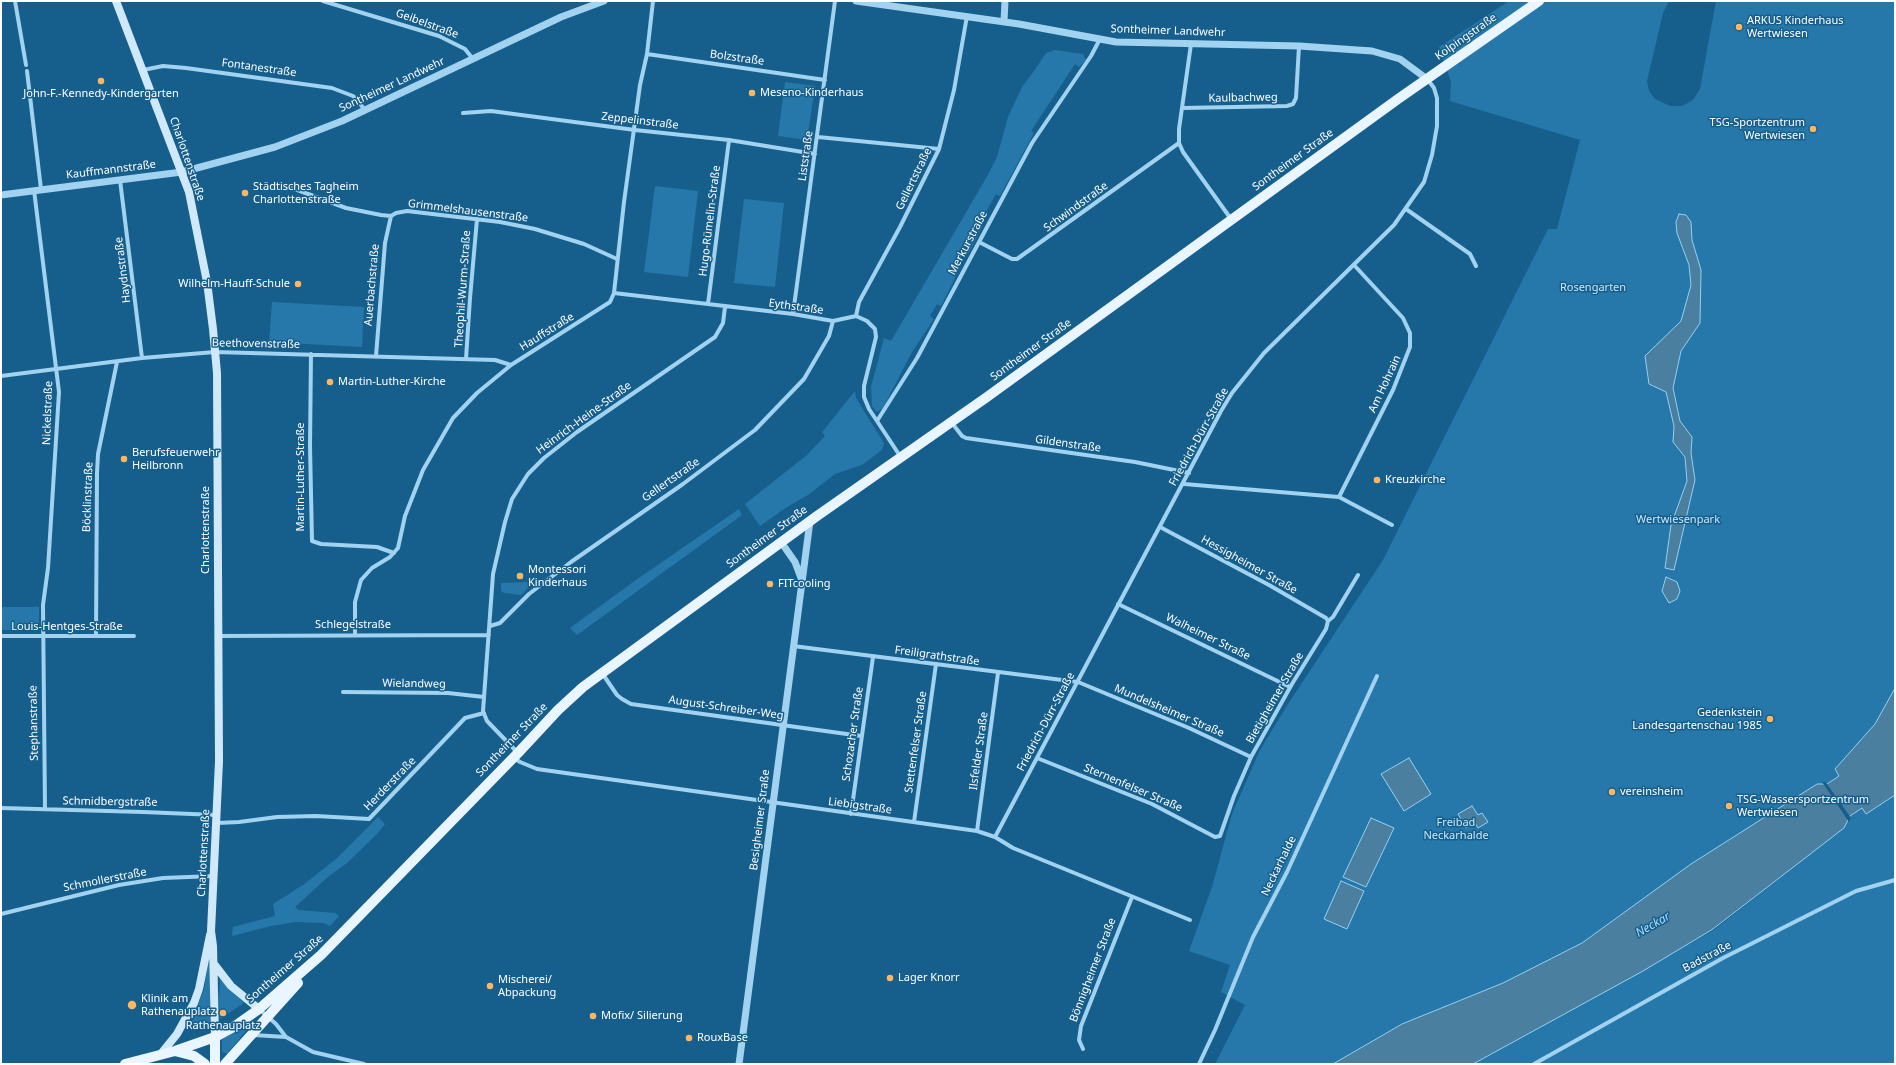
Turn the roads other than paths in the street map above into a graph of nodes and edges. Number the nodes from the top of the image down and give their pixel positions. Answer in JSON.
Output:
{"nodes":[{"id":1,"x":15,"y":1,"type":"edge"},
{"id":2,"x":116,"y":1,"type":"edge"},
{"id":3,"x":323,"y":1,"type":"edge"},
{"id":4,"x":604,"y":1,"type":"edge"},
{"id":5,"x":653,"y":1,"type":"edge"},
{"id":6,"x":835,"y":1,"type":"edge"},
{"id":7,"x":856,"y":1,"type":"edge"},
{"id":8,"x":1005,"y":1,"type":"edge"},
{"id":9,"x":1539,"y":1,"type":"edge"},
{"id":10,"x":968,"y":16,"type":"junction"},
{"id":11,"x":1004,"y":22,"type":"junction"},
{"id":12,"x":1100,"y":39,"type":"junction"},
{"id":13,"x":1191,"y":44,"type":"junction"},
{"id":14,"x":1299,"y":46,"type":"junction"},
{"id":15,"x":647,"y":54,"type":"junction"},
{"id":16,"x":473,"y":59,"type":"junction"},
{"id":17,"x":26,"y":65,"type":"dead end"},
{"id":18,"x":143,"y":70,"type":"junction"},
{"id":19,"x":27,"y":71,"type":"dead end"},
{"id":20,"x":1427,"y":79,"type":"junction"},
{"id":21,"x":825,"y":80,"type":"junction"},
{"id":22,"x":1182,"y":108,"type":"junction"},
{"id":23,"x":365,"y":110,"type":"junction"},
{"id":24,"x":463,"y":113,"type":"dead end"},
{"id":25,"x":635,"y":130,"type":"junction"},
{"id":26,"x":818,"y":137,"type":"junction"},
{"id":27,"x":729,"y":140,"type":"junction"},
{"id":28,"x":1179,"y":143,"type":"junction"},
{"id":29,"x":939,"y":149,"type":"junction"},
{"id":30,"x":815,"y":154,"type":"junction"},
{"id":31,"x":182,"y":172,"type":"junction"},
{"id":32,"x":120,"y":180,"type":"junction"},
{"id":33,"x":292,"y":188,"type":"dead end"},
{"id":34,"x":38,"y":190,"type":"junction"},
{"id":35,"x":1,"y":195,"type":"edge"},
{"id":36,"x":1406,"y":209,"type":"junction"},
{"id":37,"x":391,"y":216,"type":"junction"},
{"id":38,"x":477,"y":219,"type":"junction"},
{"id":39,"x":1231,"y":219,"type":"junction"},
{"id":40,"x":979,"y":242,"type":"junction"},
{"id":41,"x":617,"y":259,"type":"junction"},
{"id":42,"x":1354,"y":265,"type":"junction"},
{"id":43,"x":1476,"y":266,"type":"dead end"},
{"id":44,"x":614,"y":293,"type":"junction"},
{"id":45,"x":708,"y":304,"type":"junction"},
{"id":46,"x":725,"y":307,"type":"junction"},
{"id":47,"x":793,"y":314,"type":"junction"},
{"id":48,"x":856,"y":316,"type":"junction"},
{"id":49,"x":833,"y":321,"type":"junction"},
{"id":50,"x":215,"y":352,"type":"junction"},
{"id":51,"x":311,"y":354,"type":"junction"},
{"id":52,"x":376,"y":356,"type":"junction"},
{"id":53,"x":142,"y":358,"type":"junction"},
{"id":54,"x":466,"y":359,"type":"junction"},
{"id":55,"x":117,"y":362,"type":"junction"},
{"id":56,"x":511,"y":365,"type":"junction"},
{"id":57,"x":57,"y":370,"type":"junction"},
{"id":58,"x":1,"y":376,"type":"edge"},
{"id":59,"x":877,"y":420,"type":"junction"},
{"id":60,"x":951,"y":421,"type":"junction"},
{"id":61,"x":901,"y":457,"type":"junction"},
{"id":62,"x":1189,"y":473,"type":"junction"},
{"id":63,"x":1184,"y":484,"type":"junction"},
{"id":64,"x":1339,"y":497,"type":"junction"},
{"id":65,"x":810,"y":521,"type":"junction"},
{"id":66,"x":1392,"y":525,"type":"dead end"},
{"id":67,"x":1160,"y":527,"type":"junction"},
{"id":68,"x":781,"y":542,"type":"junction"},
{"id":69,"x":394,"y":553,"type":"junction"},
{"id":70,"x":1358,"y":575,"type":"dead end"},
{"id":71,"x":802,"y":579,"type":"junction"},
{"id":72,"x":1118,"y":604,"type":"junction"},
{"id":73,"x":1328,"y":621,"type":"junction"},
{"id":74,"x":490,"y":626,"type":"junction"},
{"id":75,"x":355,"y":634,"type":"junction"},
{"id":76,"x":96,"y":635,"type":"junction"},
{"id":77,"x":489,"y":635,"type":"junction"},
{"id":78,"x":1,"y":636,"type":"edge"},
{"id":79,"x":42,"y":636,"type":"junction"},
{"id":80,"x":134,"y":636,"type":"dead end"},
{"id":81,"x":217,"y":636,"type":"junction"},
{"id":82,"x":793,"y":646,"type":"junction"},
{"id":83,"x":873,"y":656,"type":"junction"},
{"id":84,"x":936,"y":664,"type":"junction"},
{"id":85,"x":602,"y":672,"type":"junction"},
{"id":86,"x":998,"y":673,"type":"junction"},
{"id":87,"x":1376,"y":676,"type":"dead end"},
{"id":88,"x":1078,"y":682,"type":"junction"},
{"id":89,"x":1290,"y":687,"type":"junction"},
{"id":90,"x":343,"y":692,"type":"dead end"},
{"id":91,"x":484,"y":697,"type":"junction"},
{"id":92,"x":484,"y":713,"type":"junction"},
{"id":93,"x":783,"y":725,"type":"junction"},
{"id":94,"x":861,"y":736,"type":"junction"},
{"id":95,"x":516,"y":755,"type":"junction"},
{"id":96,"x":1251,"y":757,"type":"junction"},
{"id":97,"x":1037,"y":758,"type":"junction"},
{"id":98,"x":773,"y":803,"type":"junction"},
{"id":99,"x":1,"y":808,"type":"edge"},
{"id":100,"x":44,"y":809,"type":"junction"},
{"id":101,"x":851,"y":814,"type":"junction"},
{"id":102,"x":217,"y":819,"type":"junction"},
{"id":103,"x":914,"y":822,"type":"junction"},
{"id":104,"x":977,"y":831,"type":"junction"},
{"id":105,"x":995,"y":836,"type":"junction"},
{"id":106,"x":1220,"y":836,"type":"joint"},
{"id":107,"x":214,"y":876,"type":"junction"},
{"id":108,"x":1895,"y":880,"type":"edge"},
{"id":109,"x":1132,"y":897,"type":"junction"},
{"id":110,"x":1,"y":914,"type":"edge"},
{"id":111,"x":1190,"y":920,"type":"dead end"},
{"id":112,"x":211,"y":931,"type":"junction"},
{"id":113,"x":321,"y":955,"type":"junction"},
{"id":114,"x":214,"y":964,"type":"junction"},
{"id":115,"x":259,"y":1009,"type":"junction"},
{"id":116,"x":267,"y":1016,"type":"junction"},
{"id":117,"x":249,"y":1035,"type":"junction"},
{"id":118,"x":214,"y":1037,"type":"junction"},
{"id":119,"x":286,"y":1038,"type":"junction"},
{"id":120,"x":1083,"y":1050,"type":"dead end"},
{"id":121,"x":175,"y":1051,"type":"junction"},
{"id":122,"x":160,"y":1055,"type":"junction"},
{"id":123,"x":126,"y":1064,"type":"edge"},
{"id":124,"x":205,"y":1064,"type":"edge"},
{"id":125,"x":215,"y":1064,"type":"edge"},
{"id":126,"x":225,"y":1064,"type":"edge"},
{"id":127,"x":364,"y":1064,"type":"edge"},
{"id":128,"x":739,"y":1064,"type":"edge"},
{"id":129,"x":1199,"y":1064,"type":"edge"},
{"id":130,"x":1534,"y":1064,"type":"edge"}],
"edges":[{"from":1,"to":17,"type":"street"},
{"from":2,"to":18,"type":"main road","name":"Charlottenstraße"},
{"from":3,"to":16,"type":"street","name":"Geibelstraße"},
{"from":4,"to":16,"type":"street","name":"Sontheimer Landwehr"},
{"from":5,"to":15,"type":"street"},
{"from":6,"to":21,"type":"street","name":"Liststraße"},
{"from":7,"to":10,"type":"street","name":"Sontheimer Landwehr"},
{"from":8,"to":11,"type":"street"},
{"from":9,"to":20,"type":"main road","name":"Kolpingstraße"},
{"from":10,"to":11,"type":"street","name":"Sontheimer Landwehr"},
{"from":10,"to":29,"type":"street","name":"Gellertstraße"},
{"from":11,"to":12,"type":"street","name":"Sontheimer Landwehr"},
{"from":12,"to":13,"type":"street","name":"Sontheimer Landwehr"},
{"from":12,"to":40,"type":"street","name":"Merkurstraße"},
{"from":13,"to":14,"type":"street","name":"Sontheimer Landwehr"},
{"from":13,"to":22,"type":"street"},
{"from":14,"to":20,"type":"street","name":"Sontheimer Landwehr"},
{"from":14,"to":22,"type":"street","name":"Kaulbachweg"},
{"from":15,"to":21,"type":"street","name":"Bolzstraße"},
{"from":15,"to":25,"type":"street"},
{"from":16,"to":23,"type":"street","name":"Sontheimer Landwehr"},
{"from":18,"to":23,"type":"street","name":"Fontanestraße"},
{"from":18,"to":31,"type":"main road","name":"Charlottenstraße"},
{"from":19,"to":34,"type":"street"},
{"from":20,"to":36,"type":"street","name":"Friedrich-Dürr-Straße"},
{"from":20,"to":39,"type":"main road","name":"Sontheimer Straße"},
{"from":21,"to":26,"type":"street","name":"Liststraße"},
{"from":22,"to":28,"type":"street"},
{"from":23,"to":31,"type":"street","name":"Sontheimer Landwehr"},
{"from":24,"to":25,"type":"street","name":"Zeppelinstraße"},
{"from":25,"to":27,"type":"street","name":"Zeppelinstraße"},
{"from":25,"to":41,"type":"street"},
{"from":26,"to":29,"type":"street"},
{"from":26,"to":30,"type":"street","name":"Liststraße"},
{"from":27,"to":30,"type":"street","name":"Zeppelinstraße"},
{"from":27,"to":45,"type":"street","name":"Hugo-Rümelin-Straße"},
{"from":28,"to":39,"type":"street"},
{"from":28,"to":40,"type":"street","name":"Schwindstraße"},
{"from":29,"to":48,"type":"street","name":"Gellertstraße"},
{"from":30,"to":47,"type":"street","name":"Liststraße"},
{"from":31,"to":32,"type":"street","name":"Kauffmannstraße"},
{"from":31,"to":50,"type":"main road","name":"Charlottenstraße"},
{"from":32,"to":34,"type":"street","name":"Kauffmannstraße"},
{"from":32,"to":53,"type":"street","name":"Haydnstraße"},
{"from":33,"to":37,"type":"street","name":"Grimmelshausenstraße"},
{"from":34,"to":35,"type":"street","name":"Kauffmannstraße"},
{"from":34,"to":57,"type":"street","name":"Nickelstraße"},
{"from":36,"to":42,"type":"street","name":"Friedrich-Dürr-Straße"},
{"from":36,"to":43,"type":"street"},
{"from":37,"to":38,"type":"street","name":"Grimmelshausenstraße"},
{"from":37,"to":52,"type":"street","name":"Auerbachstraße"},
{"from":38,"to":41,"type":"street","name":"Grimmelshausenstraße"},
{"from":38,"to":54,"type":"street","name":"Theophil-Wurm-Straße"},
{"from":39,"to":60,"type":"main road","name":"Sontheimer Straße"},
{"from":40,"to":59,"type":"street","name":"Merkurstraße"},
{"from":41,"to":44,"type":"street"},
{"from":42,"to":62,"type":"street","name":"Friedrich-Dürr-Straße"},
{"from":42,"to":64,"type":"street","name":"Am Hohrain"},
{"from":44,"to":45,"type":"street","name":"Eythstraße"},
{"from":44,"to":56,"type":"street","name":"Hauffstraße"},
{"from":45,"to":46,"type":"street","name":"Eythstraße"},
{"from":46,"to":47,"type":"street","name":"Eythstraße"},
{"from":46,"to":74,"type":"street","name":"Heinrich-Heine-Straße"},
{"from":47,"to":49,"type":"street","name":"Eythstraße"},
{"from":48,"to":49,"type":"street","name":"Eythstraße"},
{"from":48,"to":59,"type":"street"},
{"from":49,"to":74,"type":"street","name":"Gellertstraße"},
{"from":50,"to":51,"type":"street","name":"Beethovenstraße"},
{"from":50,"to":53,"type":"street","name":"Beethovenstraße"},
{"from":50,"to":81,"type":"main road","name":"Charlottenstraße"},
{"from":51,"to":52,"type":"street","name":"Beethovenstraße"},
{"from":51,"to":69,"type":"street","name":"Martin-Luther-Straße"},
{"from":52,"to":54,"type":"street","name":"Beethovenstraße"},
{"from":53,"to":55,"type":"street","name":"Beethovenstraße"},
{"from":54,"to":56,"type":"street","name":"Beethovenstraße"},
{"from":55,"to":57,"type":"street","name":"Beethovenstraße"},
{"from":55,"to":76,"type":"street","name":"Böcklinstraße"},
{"from":56,"to":69,"type":"street","name":"Hauffstraße"},
{"from":57,"to":58,"type":"street","name":"Beethovenstraße"},
{"from":57,"to":79,"type":"street","name":"Nickelstraße"},
{"from":59,"to":61,"type":"street"},
{"from":60,"to":61,"type":"main road","name":"Sontheimer Straße"},
{"from":60,"to":62,"type":"street","name":"Gildenstraße"},
{"from":61,"to":65,"type":"main road","name":"Sontheimer Straße"},
{"from":62,"to":63,"type":"street","name":"Friedrich-Dürr-Straße"},
{"from":63,"to":64,"type":"street"},
{"from":63,"to":67,"type":"street","name":"Friedrich-Dürr-Straße"},
{"from":64,"to":66,"type":"street"},
{"from":65,"to":68,"type":"main road","name":"Sontheimer Straße"},
{"from":65,"to":71,"type":"street","name":"Besigheimer Straße"},
{"from":67,"to":72,"type":"street","name":"Friedrich-Dürr-Straße"},
{"from":67,"to":73,"type":"street","name":"Hessigheimer Straße"},
{"from":68,"to":71,"type":"street"},
{"from":68,"to":85,"type":"main road","name":"Sontheimer Straße"},
{"from":69,"to":75,"type":"street"},
{"from":70,"to":73,"type":"street","name":"Bietigheimer Straße"},
{"from":71,"to":82,"type":"street","name":"Besigheimer Straße"},
{"from":72,"to":88,"type":"street","name":"Friedrich-Dürr-Straße"},
{"from":72,"to":89,"type":"street","name":"Walheimer Straße"},
{"from":73,"to":89,"type":"street","name":"Bietigheimer Straße"},
{"from":74,"to":77,"type":"street","name":"Heinrich-Heine-Straße"},
{"from":75,"to":77,"type":"street","name":"Schlegelstraße"},
{"from":75,"to":81,"type":"street","name":"Schlegelstraße"},
{"from":76,"to":79,"type":"street","name":"Louis-Hentges-Straße"},
{"from":76,"to":80,"type":"street","name":"Louis-Hentges-Straße"},
{"from":77,"to":91,"type":"street","name":"Heinrich-Heine-Straße"},
{"from":78,"to":79,"type":"street","name":"Louis-Hentges-Straße"},
{"from":79,"to":100,"type":"street","name":"Stephanstraße"},
{"from":81,"to":102,"type":"main road","name":"Charlottenstraße"},
{"from":82,"to":83,"type":"street","name":"Freiligrathstraße"},
{"from":82,"to":93,"type":"street","name":"Besigheimer Straße"},
{"from":83,"to":84,"type":"street","name":"Freiligrathstraße"},
{"from":83,"to":94,"type":"street","name":"Schozacher Straße"},
{"from":84,"to":86,"type":"street","name":"Freiligrathstraße"},
{"from":84,"to":103,"type":"street","name":"Stettenfelser Straße"},
{"from":85,"to":93,"type":"street","name":"August-Schreiber-Weg"},
{"from":85,"to":95,"type":"main road","name":"Sontheimer Straße"},
{"from":86,"to":88,"type":"street","name":"Freiligrathstraße"},
{"from":86,"to":104,"type":"street","name":"Ilsfelder Straße"},
{"from":87,"to":129,"type":"street","name":"Neckarhalde"},
{"from":88,"to":96,"type":"street","name":"Mundelsheimer Straße"},
{"from":88,"to":97,"type":"street","name":"Friedrich-Dürr-Straße"},
{"from":89,"to":96,"type":"street","name":"Bietigheimer Straße"},
{"from":90,"to":91,"type":"street","name":"Wielandweg"},
{"from":91,"to":92,"type":"street","name":"Heinrich-Heine-Straße"},
{"from":92,"to":95,"type":"street"},
{"from":92,"to":102,"type":"street","name":"Herderstraße"},
{"from":93,"to":94,"type":"street","name":"August-Schreiber-Weg"},
{"from":93,"to":98,"type":"street","name":"Besigheimer Straße"},
{"from":94,"to":101,"type":"street","name":"Schozacher Straße"},
{"from":95,"to":98,"type":"street","name":"Liebigstraße"},
{"from":95,"to":113,"type":"main road","name":"Sontheimer Straße"},
{"from":96,"to":106,"type":"street","name":"Bietigheimer Straße"},
{"from":97,"to":105,"type":"street","name":"Friedrich-Dürr-Straße"},
{"from":97,"to":106,"type":"street","name":"Sternenfelser Straße"},
{"from":98,"to":101,"type":"street","name":"Liebigstraße"},
{"from":98,"to":128,"type":"street","name":"Besigheimer Straße"},
{"from":99,"to":100,"type":"street","name":"Schmidbergstraße"},
{"from":100,"to":102,"type":"street","name":"Schmidbergstraße"},
{"from":101,"to":103,"type":"street","name":"Liebigstraße"},
{"from":102,"to":107,"type":"main road","name":"Charlottenstraße"},
{"from":103,"to":104,"type":"street","name":"Liebigstraße"},
{"from":104,"to":105,"type":"street","name":"Liebigstraße"},
{"from":105,"to":109,"type":"street","name":"Liebigstraße"},
{"from":107,"to":110,"type":"street","name":"Schmollerstraße"},
{"from":107,"to":112,"type":"main road","name":"Charlottenstraße"},
{"from":108,"to":130,"type":"street","name":"Badstraße"},
{"from":109,"to":111,"type":"street","name":"Liebigstraße"},
{"from":109,"to":120,"type":"street","name":"Bönnigheimer Straße"},
{"from":112,"to":114,"type":"main road","name":"Charlottenstraße"},
{"from":112,"to":122,"type":"main road","name":"Charlottenstraße"},
{"from":113,"to":115,"type":"main road","name":"Sontheimer Straße"},
{"from":113,"to":116,"type":"main road"},
{"from":114,"to":115,"type":"main road"},
{"from":114,"to":118,"type":"main road","name":"Charlottenstraße"},
{"from":115,"to":116,"type":"street"},
{"from":115,"to":118,"type":"main road","name":"Sontheimer Straße"},
{"from":116,"to":117,"type":"main road"},
{"from":116,"to":119,"type":"street"},
{"from":117,"to":119,"type":"street"},
{"from":117,"to":126,"type":"main road"},
{"from":118,"to":121,"type":"main road","name":"Sontheimer Straße"},
{"from":118,"to":125,"type":"main road"},
{"from":119,"to":127,"type":"street"},
{"from":121,"to":122,"type":"main road","name":"Sontheimer Straße"},
{"from":121,"to":124,"type":"main road"},
{"from":122,"to":123,"type":"main road","name":"Sontheimer Straße"}]}
